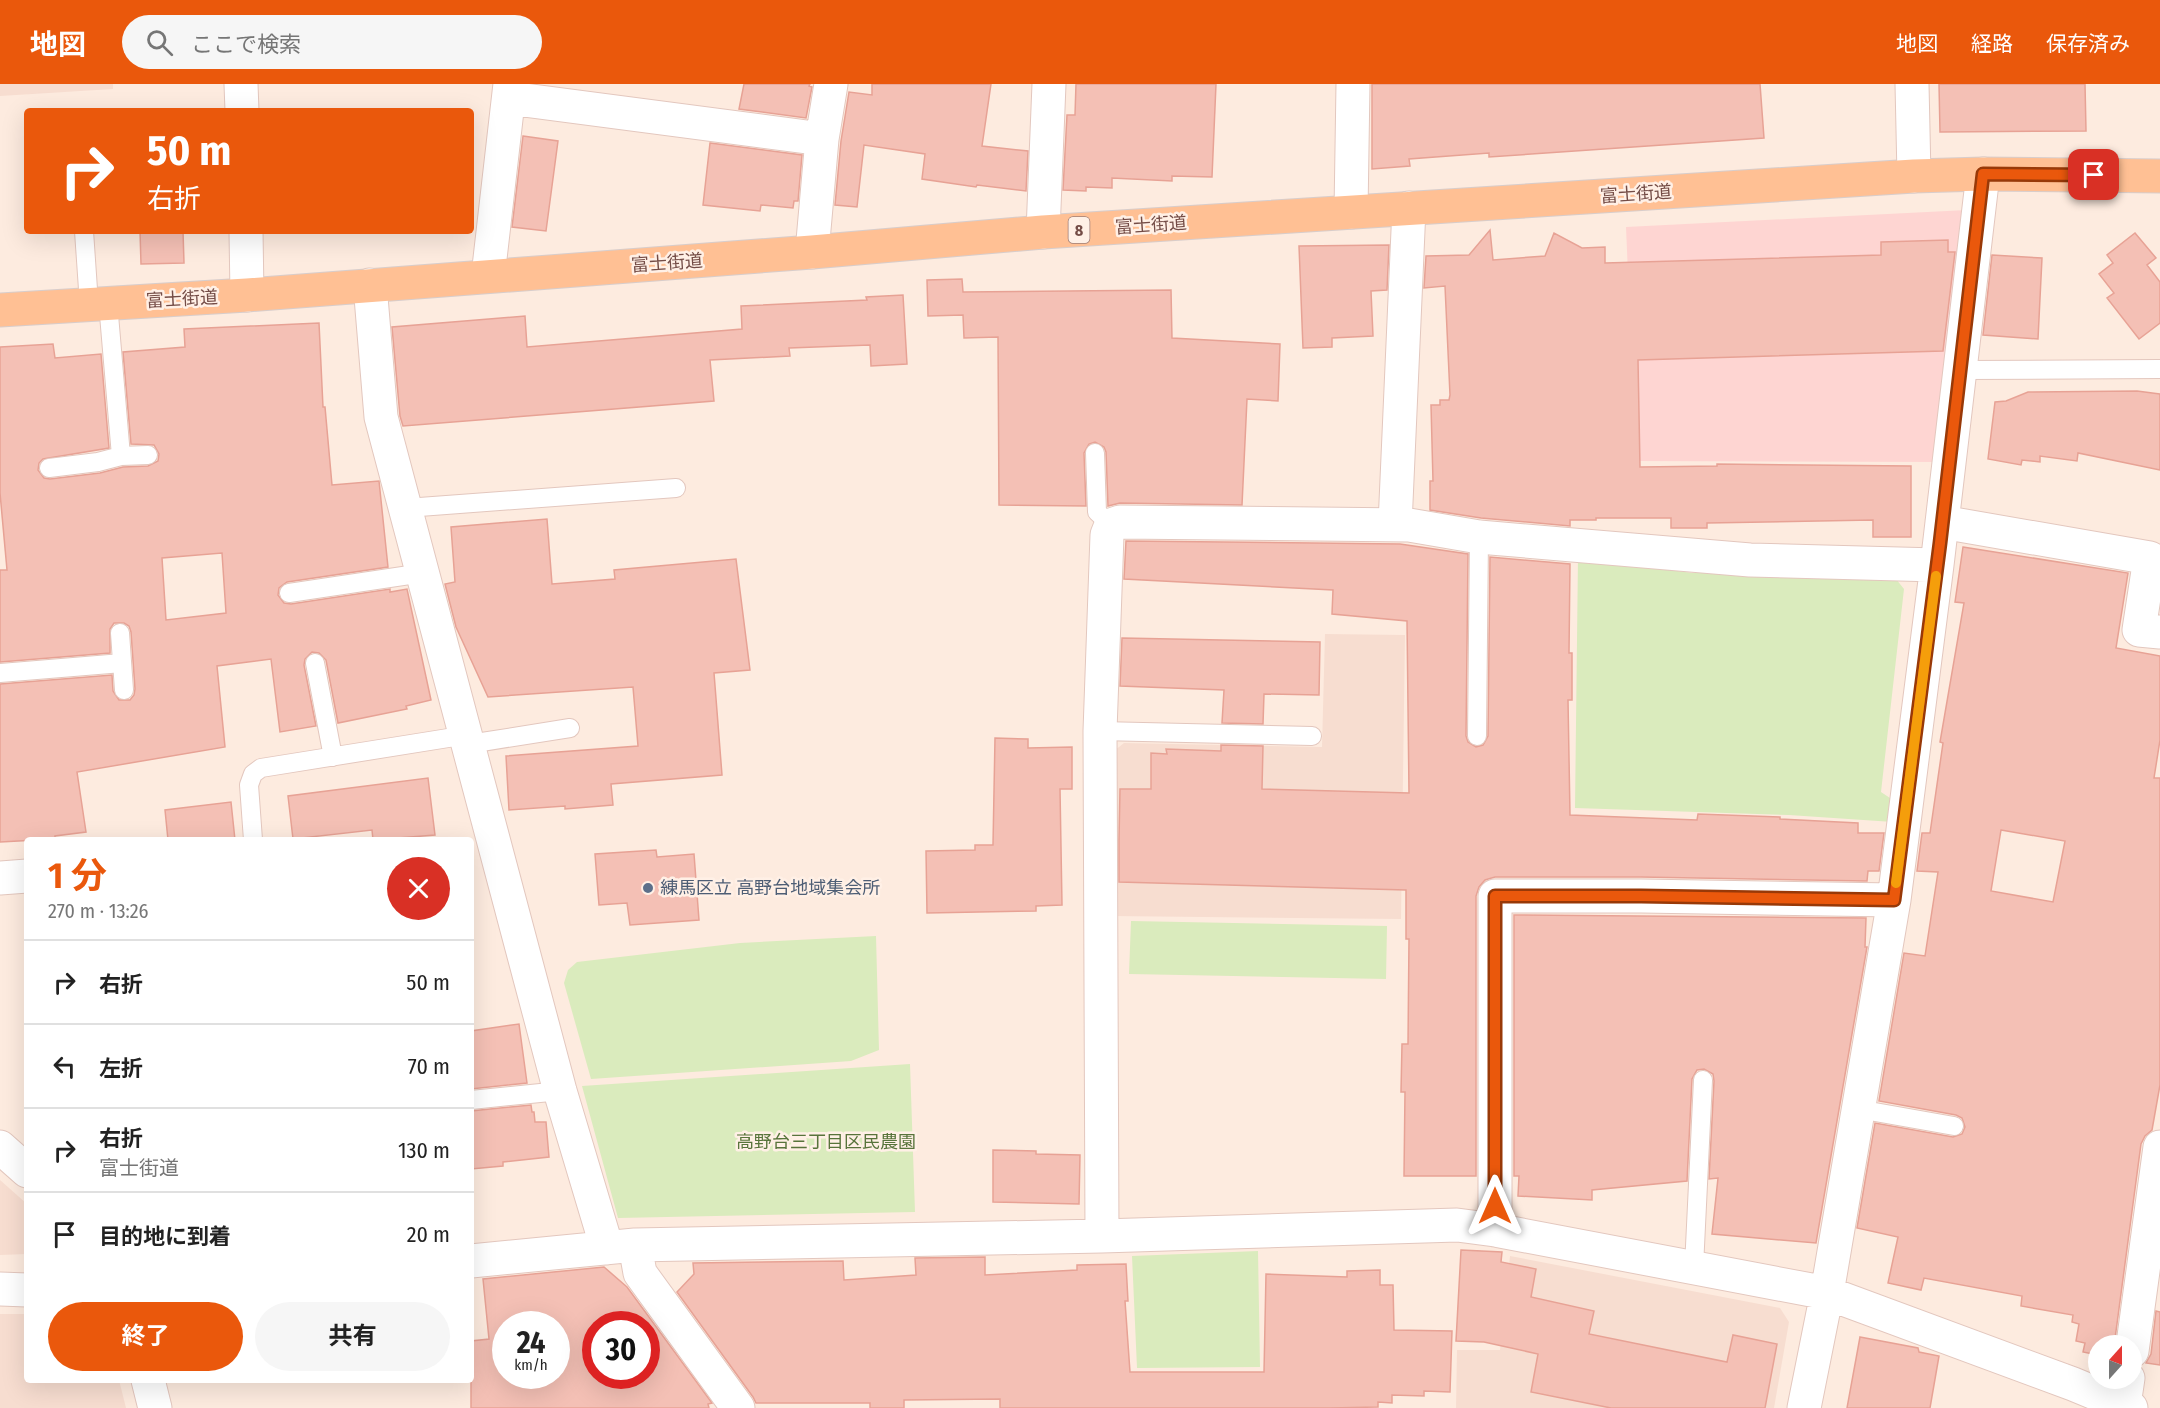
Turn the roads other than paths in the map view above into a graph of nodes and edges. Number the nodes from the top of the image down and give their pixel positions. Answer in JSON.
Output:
{"nodes":[{"id":1,"x":241,"y":84,"type":"edge"},
{"id":2,"x":831,"y":84,"type":"edge"},
{"id":3,"x":1049,"y":84,"type":"edge"},
{"id":4,"x":1353,"y":84,"type":"edge"},
{"id":5,"x":1912,"y":84,"type":"edge"},
{"id":6,"x":509,"y":91,"type":"edge"},
{"id":7,"x":242,"y":108,"type":"edge"},
{"id":8,"x":822,"y":139,"type":"junction"},
{"id":9,"x":1983,"y":174,"type":"junction"},
{"id":10,"x":1914,"y":176,"type":"junction"},
{"id":11,"x":2160,"y":176,"type":"edge"},
{"id":12,"x":1409,"y":208,"type":"junction"},
{"id":13,"x":1351,"y":212,"type":"junction"},
{"id":14,"x":1044,"y":232,"type":"junction"},
{"id":15,"x":85,"y":234,"type":"edge"},
{"id":16,"x":246,"y":234,"type":"edge"},
{"id":17,"x":812,"y":252,"type":"junction"},
{"id":18,"x":488,"y":276,"type":"junction"},
{"id":19,"x":370,"y":285,"type":"junction"},
{"id":20,"x":247,"y":295,"type":"junction"},
{"id":21,"x":99,"y":303,"type":"junction"},
{"id":22,"x":0,"y":310,"type":"edge"},
{"id":23,"x":2160,"y":369,"type":"edge"},
{"id":24,"x":1961,"y":370,"type":"junction"},
{"id":25,"x":1095,"y":453,"type":"dead end"},
{"id":26,"x":148,"y":454,"type":"dead end"},
{"id":27,"x":121,"y":456,"type":"junction"},
{"id":28,"x":49,"y":468,"type":"dead end"},
{"id":29,"x":676,"y":488,"type":"dead end"},
{"id":30,"x":406,"y":508,"type":"junction"},
{"id":31,"x":1942,"y":522,"type":"junction"},
{"id":32,"x":1111,"y":525,"type":"junction"},
{"id":33,"x":1395,"y":525,"type":"junction"},
{"id":34,"x":1479,"y":537,"type":"junction"},
{"id":35,"x":1937,"y":565,"type":"junction"},
{"id":36,"x":423,"y":573,"type":"junction"},
{"id":37,"x":289,"y":593,"type":"dead end"},
{"id":38,"x":2160,"y":632,"type":"edge"},
{"id":39,"x":120,"y":633,"type":"dead end"},
{"id":40,"x":122,"y":663,"type":"junction"},
{"id":41,"x":315,"y":663,"type":"dead end"},
{"id":42,"x":0,"y":673,"type":"edge"},
{"id":43,"x":124,"y":690,"type":"dead end"},
{"id":44,"x":570,"y":728,"type":"dead end"},
{"id":45,"x":1100,"y":731,"type":"junction"},
{"id":46,"x":1312,"y":736,"type":"dead end"},
{"id":47,"x":1477,"y":736,"type":"dead end"},
{"id":48,"x":468,"y":739,"type":"junction"},
{"id":49,"x":333,"y":756,"type":"junction"},
{"id":50,"x":253,"y":837,"type":"edge"},
{"id":51,"x":24,"y":876,"type":"edge"},
{"id":52,"x":0,"y":878,"type":"edge"},
{"id":53,"x":1894,"y":900,"type":"junction"},
{"id":54,"x":1703,"y":1080,"type":"dead end"},
{"id":55,"x":560,"y":1091,"type":"junction"},
{"id":56,"x":474,"y":1100,"type":"edge"},
{"id":57,"x":1858,"y":1109,"type":"junction"},
{"id":58,"x":1954,"y":1126,"type":"dead end"},
{"id":59,"x":0,"y":1147,"type":"edge"},
{"id":60,"x":2160,"y":1147,"type":"edge"},
{"id":61,"x":24,"y":1168,"type":"edge"},
{"id":62,"x":2155,"y":1217,"type":"edge"},
{"id":63,"x":1495,"y":1230,"type":"junction"},
{"id":64,"x":1102,"y":1236,"type":"junction"},
{"id":65,"x":621,"y":1247,"type":"junction"},
{"id":66,"x":474,"y":1261,"type":"edge"},
{"id":67,"x":1694,"y":1267,"type":"junction"},
{"id":68,"x":0,"y":1289,"type":"edge"},
{"id":69,"x":24,"y":1290,"type":"edge"},
{"id":70,"x":1827,"y":1293,"type":"junction"},
{"id":71,"x":2135,"y":1335,"type":"edge"},
{"id":72,"x":149,"y":1383,"type":"edge"},
{"id":73,"x":2072,"y":1396,"type":"edge"},
{"id":74,"x":2128,"y":1397,"type":"edge"},
{"id":75,"x":155,"y":1408,"type":"edge"},
{"id":76,"x":738,"y":1408,"type":"edge"},
{"id":77,"x":1804,"y":1408,"type":"edge"}],
"edges":[{"from":1,"to":7,"type":"street"},
{"from":2,"to":8,"type":"street"},
{"from":3,"to":14,"type":"street"},
{"from":4,"to":13,"type":"street"},
{"from":5,"to":10,"type":"street"},
{"from":6,"to":8,"type":"street"},
{"from":6,"to":18,"type":"street"},
{"from":8,"to":17,"type":"street"},
{"from":9,"to":10,"type":"main road","name":"富士街道","number":"8"},
{"from":9,"to":11,"type":"main road","name":"富士街道","number":"8"},
{"from":9,"to":24,"type":"street"},
{"from":10,"to":12,"type":"main road","name":"富士街道","number":"8"},
{"from":12,"to":13,"type":"main road","name":"富士街道","number":"8"},
{"from":12,"to":33,"type":"street"},
{"from":13,"to":14,"type":"main road","name":"富士街道","number":"8"},
{"from":14,"to":17,"type":"main road","name":"富士街道","number":"8"},
{"from":15,"to":21,"type":"lane"},
{"from":16,"to":20,"type":"street"},
{"from":17,"to":18,"type":"main road","name":"富士街道","number":"8"},
{"from":18,"to":19,"type":"main road","name":"富士街道","number":"8"},
{"from":19,"to":20,"type":"main road","name":"富士街道","number":"8"},
{"from":19,"to":30,"type":"street"},
{"from":20,"to":21,"type":"main road","name":"富士街道","number":"8"},
{"from":21,"to":22,"type":"main road","name":"富士街道","number":"8"},
{"from":21,"to":27,"type":"lane"},
{"from":23,"to":24,"type":"lane"},
{"from":24,"to":31,"type":"street"},
{"from":25,"to":32,"type":"lane"},
{"from":26,"to":27,"type":"lane"},
{"from":27,"to":28,"type":"lane"},
{"from":29,"to":30,"type":"lane"},
{"from":30,"to":36,"type":"street"},
{"from":31,"to":35,"type":"street"},
{"from":31,"to":38,"type":"street"},
{"from":32,"to":33,"type":"street"},
{"from":32,"to":45,"type":"street"},
{"from":33,"to":34,"type":"street"},
{"from":34,"to":35,"type":"street"},
{"from":34,"to":47,"type":"lane"},
{"from":35,"to":53,"type":"street"},
{"from":36,"to":37,"type":"lane"},
{"from":36,"to":48,"type":"street"},
{"from":39,"to":40,"type":"lane"},
{"from":40,"to":42,"type":"lane"},
{"from":40,"to":43,"type":"lane"},
{"from":41,"to":49,"type":"lane"},
{"from":44,"to":48,"type":"lane"},
{"from":45,"to":46,"type":"lane"},
{"from":45,"to":64,"type":"street"},
{"from":48,"to":49,"type":"lane"},
{"from":48,"to":55,"type":"street"},
{"from":49,"to":50,"type":"lane"},
{"from":51,"to":52,"type":"street"},
{"from":53,"to":57,"type":"street"},
{"from":53,"to":63,"type":"street"},
{"from":54,"to":67,"type":"lane"},
{"from":55,"to":56,"type":"lane"},
{"from":55,"to":65,"type":"street"},
{"from":57,"to":58,"type":"lane"},
{"from":57,"to":70,"type":"street"},
{"from":59,"to":61,"type":"street"},
{"from":60,"to":62,"type":"street"},
{"from":62,"to":71,"type":"street"},
{"from":63,"to":64,"type":"street"},
{"from":63,"to":67,"type":"street"},
{"from":64,"to":65,"type":"street"},
{"from":65,"to":66,"type":"street"},
{"from":65,"to":76,"type":"street"},
{"from":67,"to":70,"type":"street"},
{"from":68,"to":69,"type":"street"},
{"from":70,"to":73,"type":"street"},
{"from":70,"to":77,"type":"street"},
{"from":72,"to":75,"type":"street"},
{"from":73,"to":74,"type":"street"}]}
